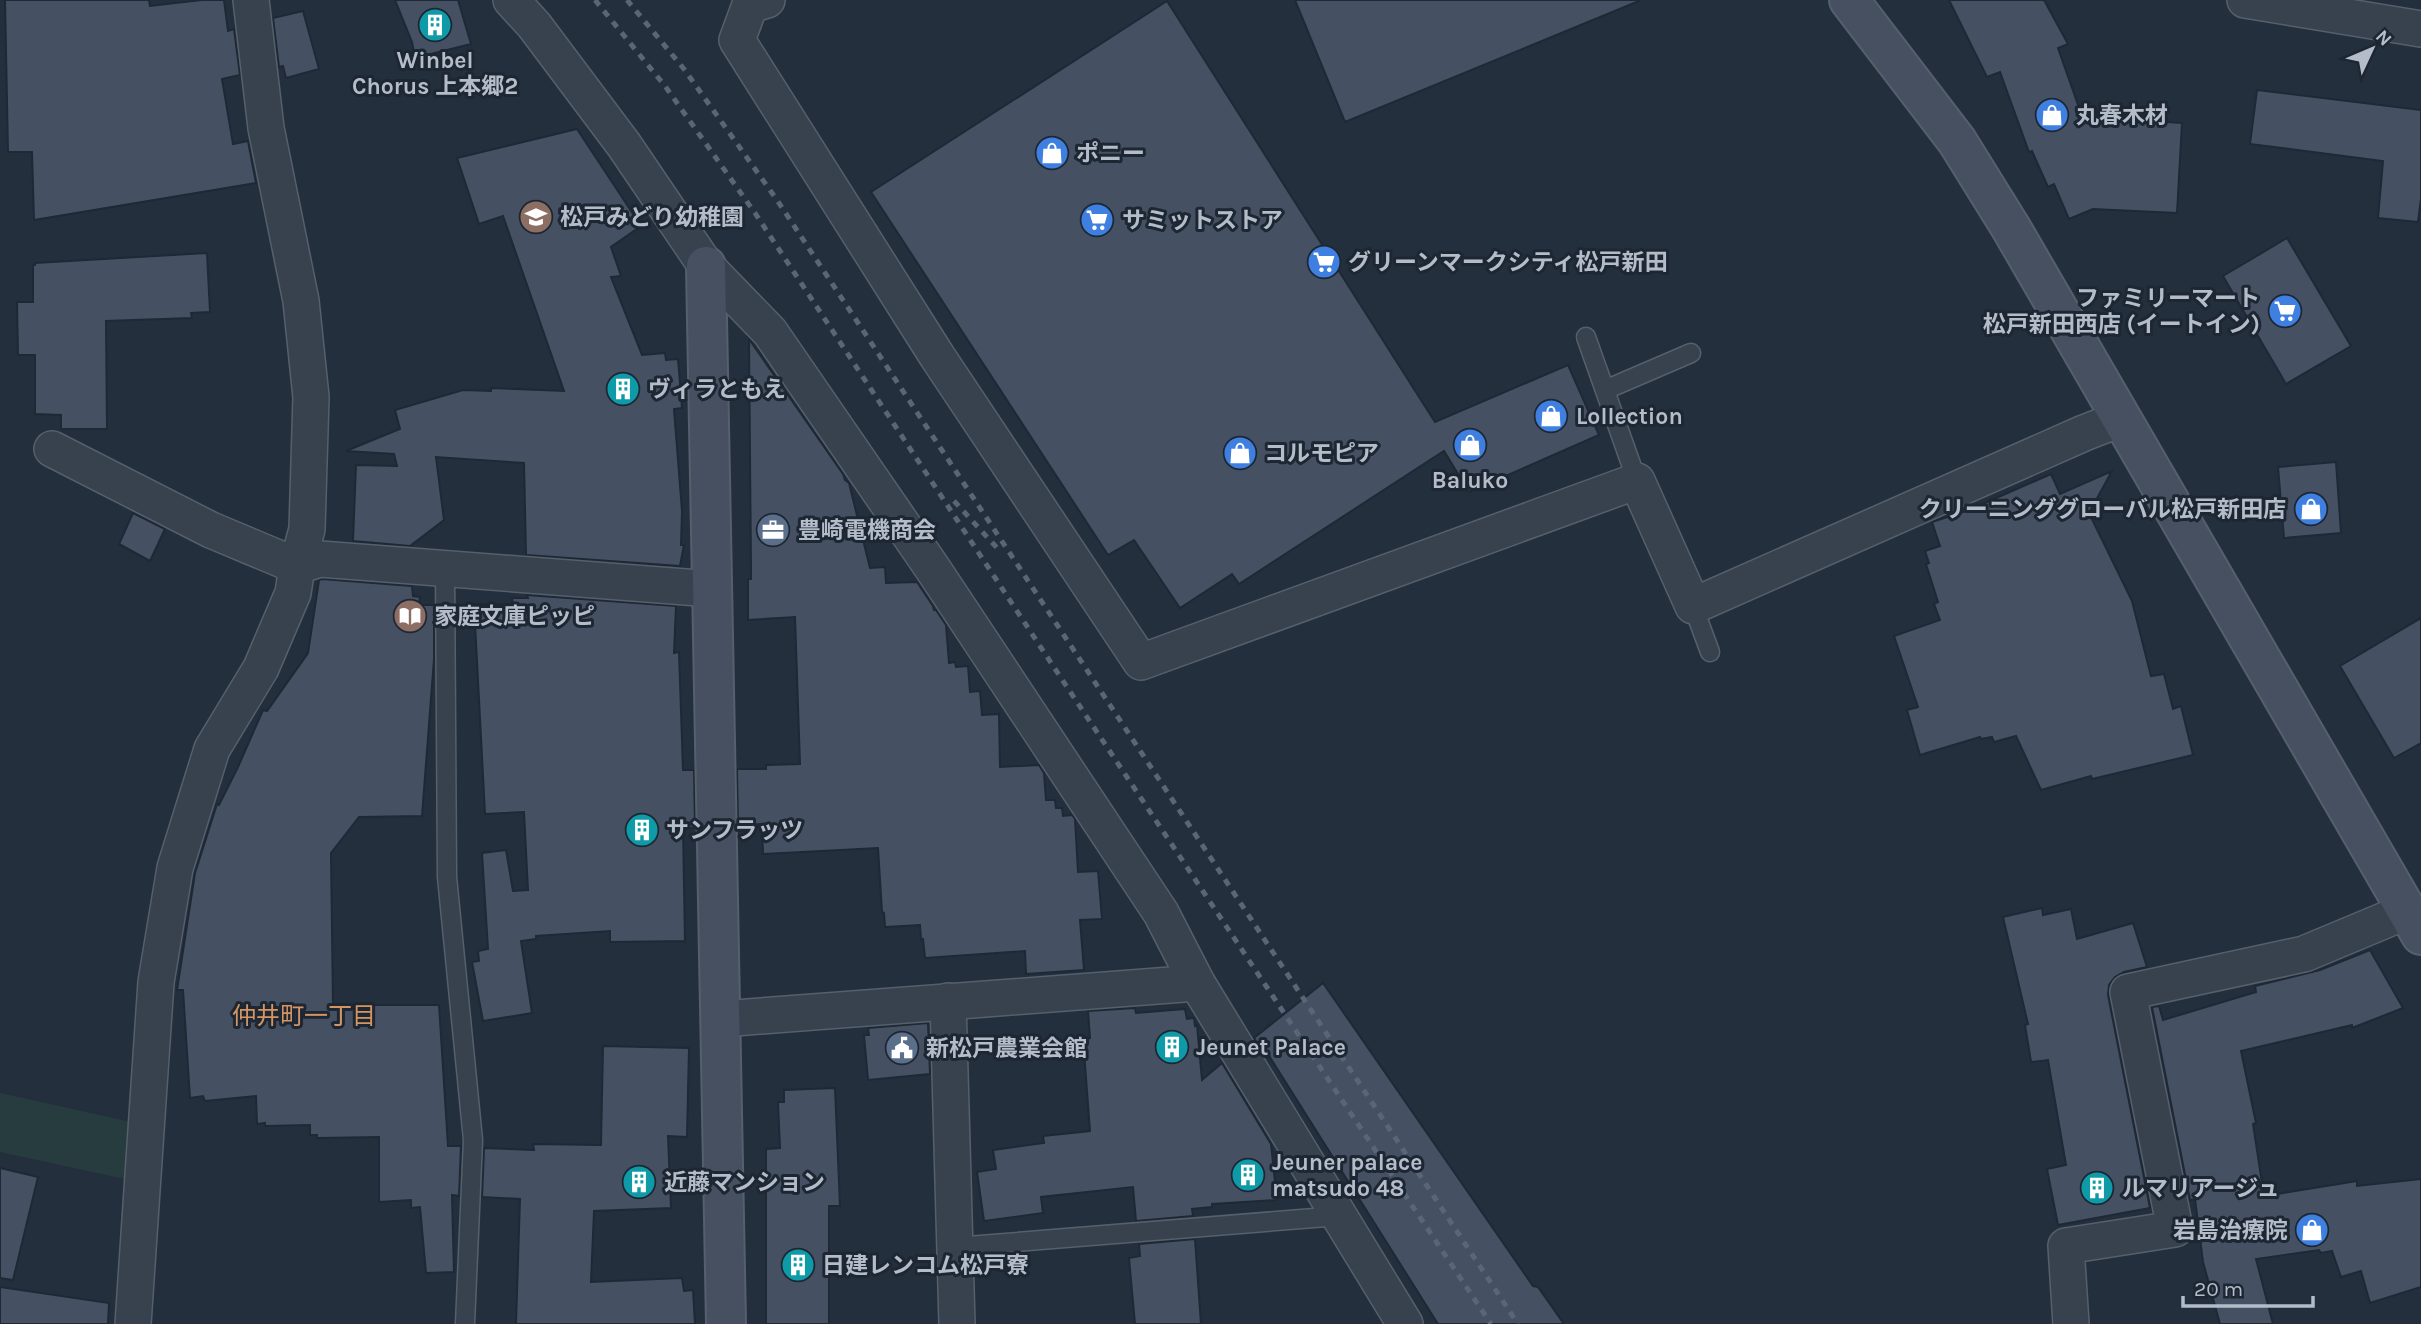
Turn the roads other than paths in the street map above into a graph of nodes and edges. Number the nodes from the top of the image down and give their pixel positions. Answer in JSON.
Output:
{"nodes":[{"id":1,"x":251,"y":0,"type":"edge"},
{"id":2,"x":511,"y":0,"type":"edge"},
{"id":3,"x":767,"y":0,"type":"edge"},
{"id":4,"x":1849,"y":0,"type":"edge"},
{"id":5,"x":2245,"y":0,"type":"edge"},
{"id":6,"x":2421,"y":29,"type":"edge"},
{"id":7,"x":706,"y":266,"type":"junction"},
{"id":8,"x":1586,"y":337,"type":"dead end"},
{"id":9,"x":1691,"y":353,"type":"dead end"},
{"id":10,"x":1605,"y":390,"type":"junction"},
{"id":11,"x":2120,"y":419,"type":"junction"},
{"id":12,"x":52,"y":449,"type":"dead end"},
{"id":13,"x":1637,"y":481,"type":"junction"},
{"id":14,"x":297,"y":566,"type":"junction"},
{"id":15,"x":445,"y":569,"type":"junction"},
{"id":16,"x":712,"y":589,"type":"junction"},
{"id":17,"x":1693,"y":606,"type":"junction"},
{"id":18,"x":1710,"y":652,"type":"dead end"},
{"id":19,"x":2414,"y":923,"type":"edge"},
{"id":20,"x":1197,"y":983,"type":"junction"},
{"id":21,"x":948,"y":1001,"type":"junction"},
{"id":22,"x":721,"y":1019,"type":"junction"},
{"id":23,"x":1339,"y":1216,"type":"junction"},
{"id":24,"x":956,"y":1248,"type":"junction"},
{"id":25,"x":133,"y":1324,"type":"edge"},
{"id":26,"x":465,"y":1324,"type":"edge"},
{"id":27,"x":726,"y":1324,"type":"edge"},
{"id":28,"x":957,"y":1324,"type":"edge"},
{"id":29,"x":1405,"y":1324,"type":"edge"},
{"id":30,"x":2071,"y":1324,"type":"edge"}],
"edges":[{"from":1,"to":14,"type":"street"},
{"from":2,"to":7,"type":"street"},
{"from":3,"to":13,"type":"street"},
{"from":4,"to":11,"type":"street"},
{"from":5,"to":6,"type":"street"},
{"from":7,"to":16,"type":"street"},
{"from":7,"to":20,"type":"street"},
{"from":8,"to":10,"type":"lane"},
{"from":9,"to":10,"type":"lane"},
{"from":10,"to":13,"type":"lane"},
{"from":11,"to":17,"type":"street"},
{"from":11,"to":19,"type":"street"},
{"from":12,"to":14,"type":"street"},
{"from":13,"to":17,"type":"street"},
{"from":14,"to":15,"type":"street"},
{"from":14,"to":25,"type":"street"},
{"from":15,"to":16,"type":"street"},
{"from":15,"to":26,"type":"lane"},
{"from":16,"to":22,"type":"street"},
{"from":17,"to":18,"type":"lane"},
{"from":19,"to":30,"type":"street"},
{"from":20,"to":21,"type":"street"},
{"from":20,"to":23,"type":"street"},
{"from":21,"to":22,"type":"street"},
{"from":21,"to":24,"type":"street"},
{"from":22,"to":27,"type":"street"},
{"from":23,"to":24,"type":"lane"},
{"from":23,"to":29,"type":"street"},
{"from":24,"to":28,"type":"street"}]}
